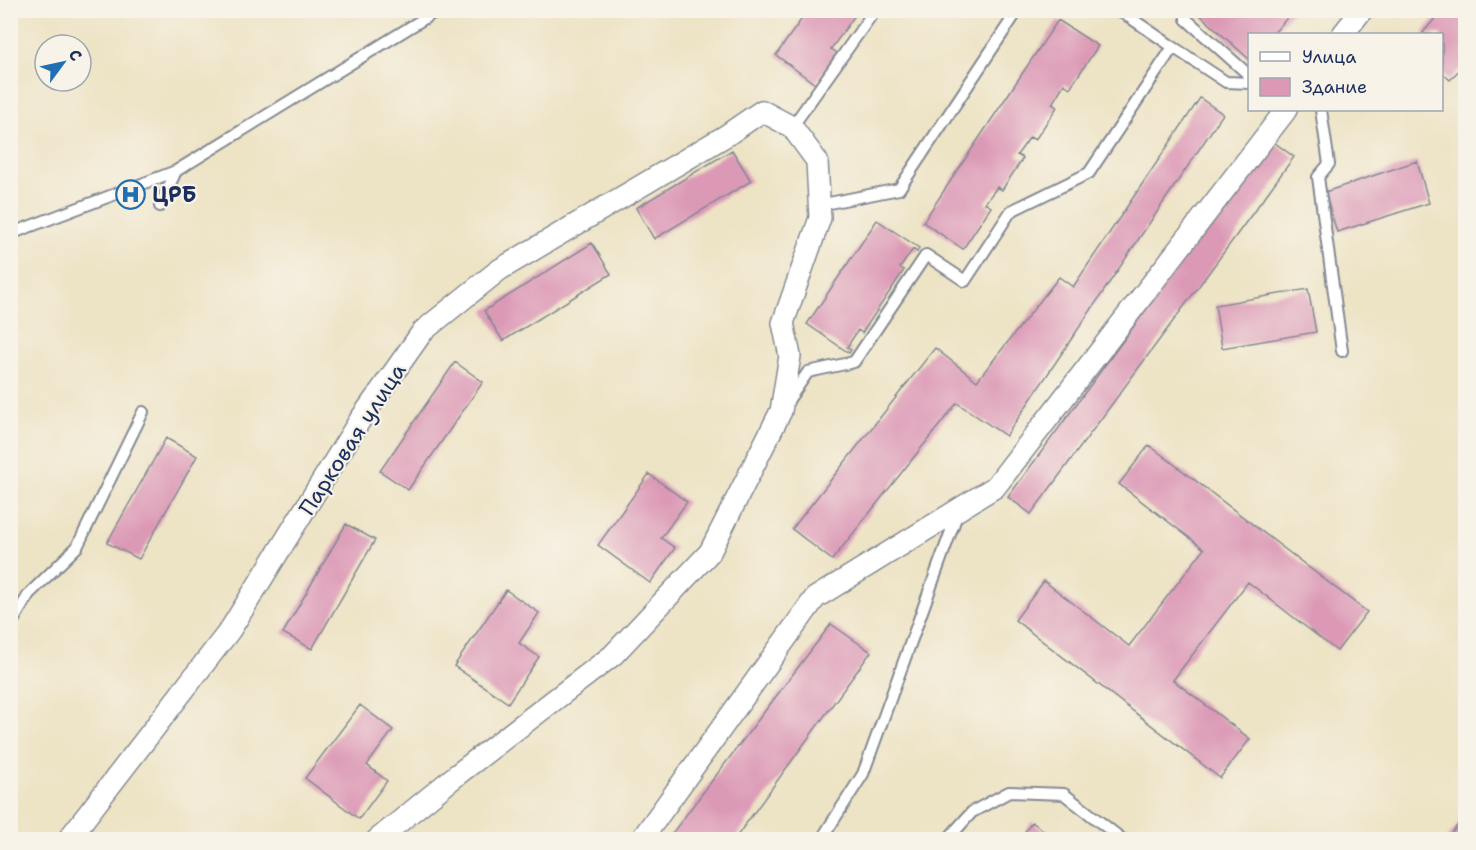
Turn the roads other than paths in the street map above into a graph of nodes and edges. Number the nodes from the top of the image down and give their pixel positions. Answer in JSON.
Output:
{"nodes":[{"id":1,"x":438,"y":10,"type":"edge"},
{"id":2,"x":875,"y":10,"type":"edge"},
{"id":3,"x":1018,"y":10,"type":"edge"},
{"id":4,"x":1119,"y":10,"type":"edge"},
{"id":5,"x":1185,"y":10,"type":"edge"},
{"id":6,"x":1362,"y":10,"type":"edge"},
{"id":7,"x":1344,"y":33,"type":"edge"},
{"id":8,"x":1173,"y":47,"type":"junction"},
{"id":9,"x":1248,"y":74,"type":"edge"},
{"id":10,"x":1248,"y":83,"type":"edge"},
{"id":11,"x":1285,"y":111,"type":"edge"},
{"id":12,"x":1321,"y":111,"type":"edge"},
{"id":13,"x":792,"y":127,"type":"junction"},
{"id":14,"x":176,"y":171,"type":"junction"},
{"id":15,"x":819,"y":205,"type":"junction"},
{"id":16,"x":160,"y":206,"type":"dead end"},
{"id":17,"x":10,"y":234,"type":"edge"},
{"id":18,"x":1342,"y":351,"type":"dead end"},
{"id":19,"x":781,"y":411,"type":"junction"},
{"id":20,"x":143,"y":412,"type":"dead end"},
{"id":21,"x":959,"y":509,"type":"junction"},
{"id":22,"x":10,"y":626,"type":"edge"},
{"id":23,"x":68,"y":840,"type":"edge"},
{"id":24,"x":377,"y":840,"type":"edge"},
{"id":25,"x":641,"y":840,"type":"edge"},
{"id":26,"x":821,"y":840,"type":"edge"},
{"id":27,"x":947,"y":840,"type":"edge"},
{"id":28,"x":1123,"y":840,"type":"edge"}],
"edges":[{"from":1,"to":14,"type":"lane"},
{"from":2,"to":13,"type":"lane"},
{"from":3,"to":15,"type":"lane"},
{"from":4,"to":8,"type":"lane"},
{"from":5,"to":9,"type":"lane"},
{"from":6,"to":7,"type":"street"},
{"from":8,"to":10,"type":"lane"},
{"from":8,"to":19,"type":"lane"},
{"from":11,"to":21,"type":"street"},
{"from":12,"to":18,"type":"lane"},
{"from":13,"to":15,"type":"street"},
{"from":13,"to":23,"type":"street","name":"Парковая улица"},
{"from":14,"to":16,"type":"lane"},
{"from":14,"to":17,"type":"lane"},
{"from":15,"to":19,"type":"street"},
{"from":19,"to":24,"type":"street"},
{"from":20,"to":22,"type":"lane"},
{"from":21,"to":25,"type":"street"},
{"from":21,"to":26,"type":"lane"},
{"from":27,"to":28,"type":"lane"}]}
